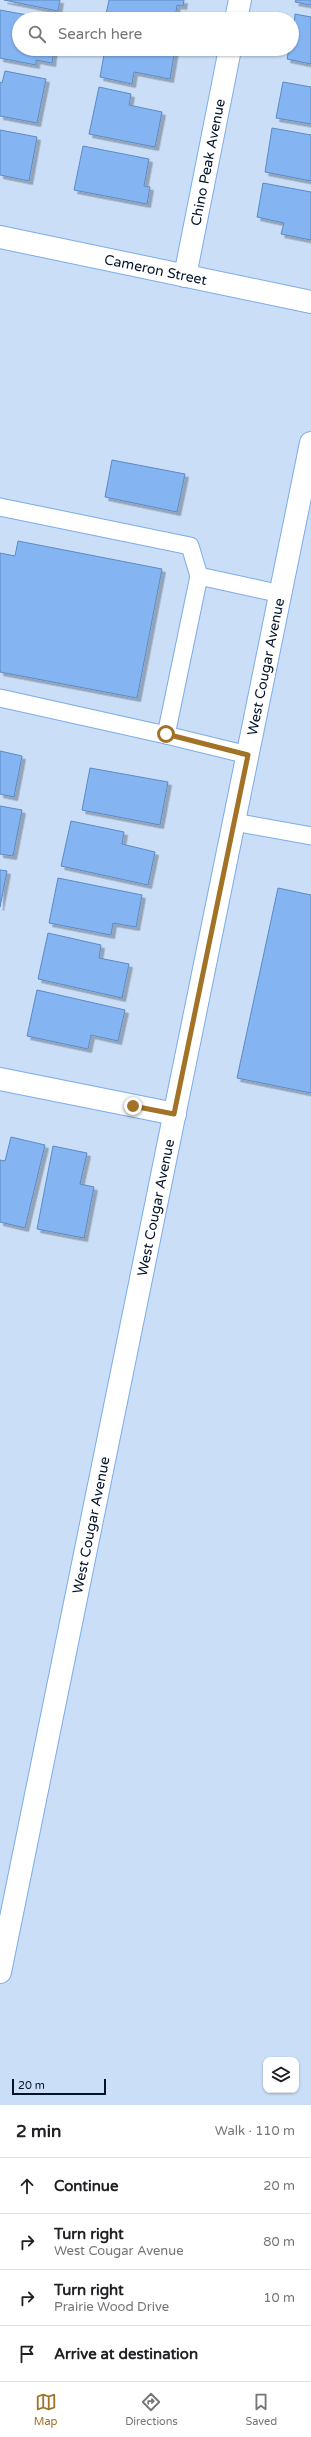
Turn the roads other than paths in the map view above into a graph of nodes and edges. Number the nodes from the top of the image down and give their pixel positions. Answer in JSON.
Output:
{"nodes":[{"id":1,"x":240,"y":0,"type":"edge"},
{"id":2,"x":237,"y":12,"type":"edge"},
{"id":3,"x":229,"y":56,"type":"edge"},
{"id":4,"x":0,"y":238,"type":"edge"},
{"id":5,"x":185,"y":276,"type":"junction"},
{"id":6,"x":311,"y":302,"type":"edge"},
{"id":7,"x":311,"y":443,"type":"edge"},
{"id":8,"x":0,"y":507,"type":"edge"},
{"id":9,"x":200,"y":576,"type":"junction"},
{"id":10,"x":281,"y":594,"type":"junction"},
{"id":11,"x":0,"y":698,"type":"edge"},
{"id":12,"x":166,"y":734,"type":"junction"},
{"id":13,"x":248,"y":755,"type":"junction"},
{"id":14,"x":234,"y":822,"type":"junction"},
{"id":15,"x":311,"y":836,"type":"edge"},
{"id":16,"x":0,"y":1079,"type":"edge"},
{"id":17,"x":174,"y":1114,"type":"junction"},
{"id":18,"x":0,"y":1972,"type":"edge"}],
"edges":[{"from":1,"to":2,"type":"street"},
{"from":3,"to":5,"type":"street","name":"Chino Peak Avenue"},
{"from":4,"to":5,"type":"street","name":"Cameron Street"},
{"from":5,"to":6,"type":"street","name":"Cameron Street"},
{"from":7,"to":10,"type":"street","name":"West Cougar Avenue"},
{"from":8,"to":9,"type":"lane"},
{"from":9,"to":10,"type":"lane"},
{"from":9,"to":12,"type":"lane"},
{"from":10,"to":13,"type":"street","name":"West Cougar Avenue"},
{"from":11,"to":12,"type":"lane"},
{"from":12,"to":13,"type":"lane"},
{"from":13,"to":14,"type":"street","name":"West Cougar Avenue"},
{"from":14,"to":15,"type":"lane"},
{"from":14,"to":17,"type":"street","name":"West Cougar Avenue"},
{"from":16,"to":17,"type":"street"},
{"from":17,"to":18,"type":"street","name":"West Cougar Avenue"}]}
